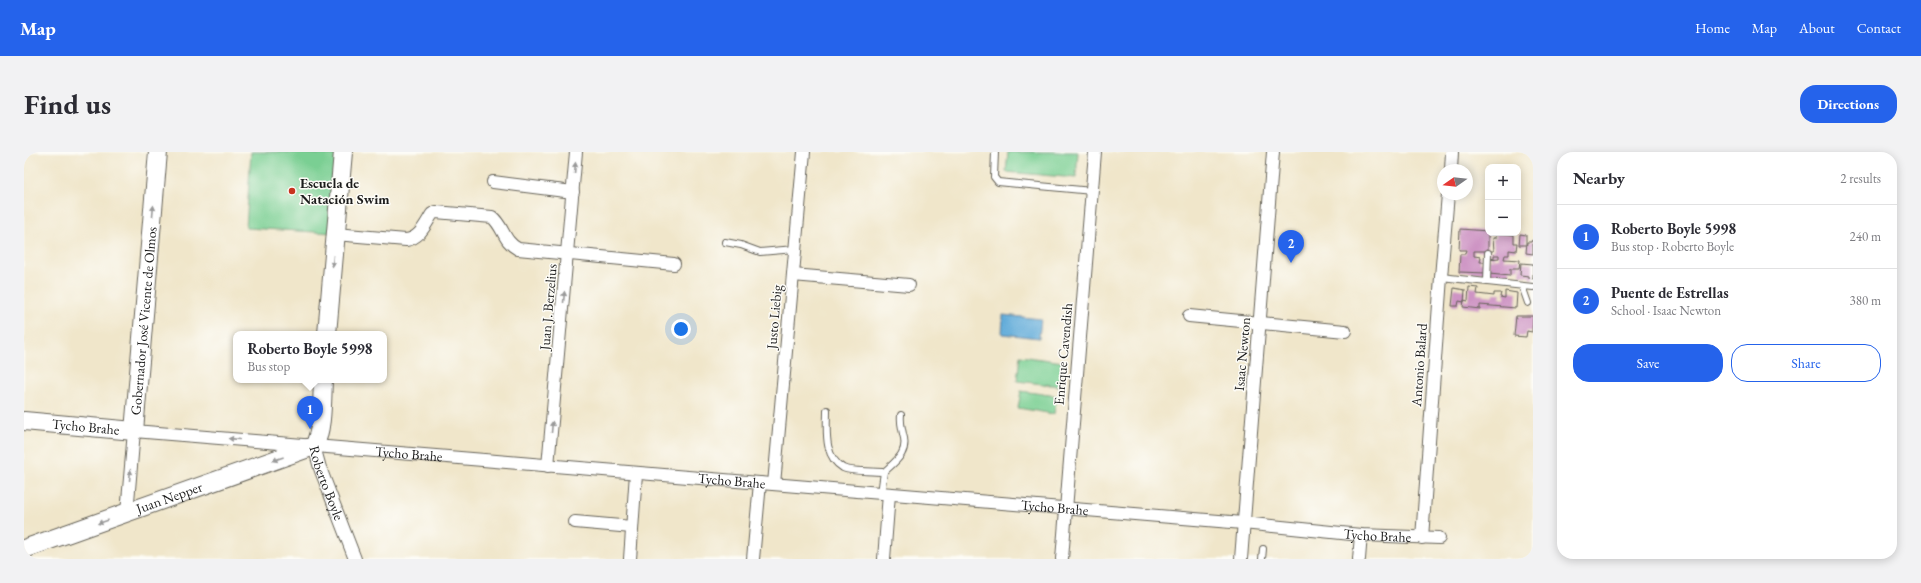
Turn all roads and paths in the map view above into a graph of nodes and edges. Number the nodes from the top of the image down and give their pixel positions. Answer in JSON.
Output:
{"nodes":[{"id":1,"x":158,"y":152,"type":"edge"},
{"id":2,"x":342,"y":152,"type":"edge"},
{"id":3,"x":576,"y":152,"type":"edge"},
{"id":4,"x":804,"y":152,"type":"edge"},
{"id":5,"x":995,"y":152,"type":"edge"},
{"id":6,"x":1095,"y":152,"type":"edge"},
{"id":7,"x":1273,"y":152,"type":"edge"},
{"id":8,"x":1452,"y":152,"type":"edge"},
{"id":9,"x":1451,"y":164,"type":"edge"},
{"id":10,"x":493,"y":182,"type":"dead end"},
{"id":11,"x":1092,"y":191,"type":"junction"},
{"id":12,"x":573,"y":192,"type":"junction"},
{"id":13,"x":1447,"y":200,"type":"edge"},
{"id":14,"x":335,"y":234,"type":"junction"},
{"id":15,"x":725,"y":242,"type":"dead end"},
{"id":16,"x":795,"y":249,"type":"junction"},
{"id":17,"x":1488,"y":253,"type":"dead end"},
{"id":18,"x":568,"y":254,"type":"junction"},
{"id":19,"x":674,"y":264,"type":"dead end"},
{"id":20,"x":792,"y":275,"type":"junction"},
{"id":21,"x":1441,"y":277,"type":"junction"},
{"id":22,"x":1487,"y":282,"type":"junction"},
{"id":23,"x":909,"y":285,"type":"dead end"},
{"id":24,"x":1522,"y":286,"type":"junction"},
{"id":25,"x":1533,"y":287,"type":"edge"},
{"id":26,"x":1528,"y":303,"type":"dead end"},
{"id":27,"x":1189,"y":316,"type":"dead end"},
{"id":28,"x":1259,"y":323,"type":"junction"},
{"id":29,"x":327,"y":331,"type":"edge"},
{"id":30,"x":1346,"y":331,"type":"dead end"},
{"id":31,"x":323,"y":383,"type":"edge"},
{"id":32,"x":827,"y":410,"type":"dead end"},
{"id":33,"x":901,"y":415,"type":"dead end"},
{"id":34,"x":24,"y":422,"type":"edge"},
{"id":35,"x":134,"y":431,"type":"junction"},
{"id":36,"x":314,"y":446,"type":"junction"},
{"id":37,"x":548,"y":466,"type":"junction"},
{"id":38,"x":884,"y":472,"type":"junction"},
{"id":39,"x":636,"y":473,"type":"junction"},
{"id":40,"x":760,"y":483,"type":"junction"},
{"id":41,"x":774,"y":484,"type":"junction"},
{"id":42,"x":885,"y":494,"type":"junction"},
{"id":43,"x":1065,"y":508,"type":"junction"},
{"id":44,"x":127,"y":513,"type":"junction"},
{"id":45,"x":575,"y":522,"type":"dead end"},
{"id":46,"x":1243,"y":522,"type":"junction"},
{"id":47,"x":632,"y":528,"type":"junction"},
{"id":48,"x":1362,"y":535,"type":"junction"},
{"id":49,"x":1422,"y":538,"type":"junction"},
{"id":50,"x":1439,"y":538,"type":"dead end"},
{"id":51,"x":24,"y":549,"type":"edge"},
{"id":52,"x":1263,"y":549,"type":"dead end"},
{"id":53,"x":355,"y":559,"type":"edge"},
{"id":54,"x":630,"y":559,"type":"edge"},
{"id":55,"x":754,"y":559,"type":"edge"},
{"id":56,"x":884,"y":559,"type":"edge"},
{"id":57,"x":1062,"y":559,"type":"edge"},
{"id":58,"x":1241,"y":559,"type":"edge"},
{"id":59,"x":1262,"y":559,"type":"edge"},
{"id":60,"x":1359,"y":559,"type":"edge"}],
"edges":[{"from":35,"to":1,"type":"main road","name":"Gobernador José Vicente de Olmos","one_way":true},
{"from":2,"to":14,"type":"main road"},
{"from":12,"to":3,"type":"street","name":"Juan J. Berzelius","one_way":true},
{"from":4,"to":16,"type":"street","name":"Justo Liebig"},
{"from":5,"to":11,"type":"lane"},
{"from":6,"to":11,"type":"street","name":"Enrique Cavendish"},
{"from":7,"to":28,"type":"street","name":"Isaac Newton"},
{"from":8,"to":9,"type":"street"},
{"from":10,"to":12,"type":"street"},
{"from":11,"to":43,"type":"street","name":"Enrique Cavendish"},
{"from":12,"to":18,"type":"street","name":"Juan J. Berzelius"},
{"from":13,"to":21,"type":"street","name":"Antonio Balard"},
{"from":14,"to":18,"type":"street"},
{"from":14,"to":29,"type":"main road","one_way":true},
{"from":15,"to":16,"type":"lane"},
{"from":16,"to":20,"type":"street","name":"Justo Liebig"},
{"from":17,"to":22,"type":"lane"},
{"from":18,"to":19,"type":"street"},
{"from":37,"to":18,"type":"street","name":"Juan J. Berzelius","one_way":true},
{"from":20,"to":23,"type":"street"},
{"from":20,"to":41,"type":"street","name":"Justo Liebig"},
{"from":21,"to":22,"type":"lane"},
{"from":21,"to":49,"type":"street","name":"Antonio Balard"},
{"from":22,"to":24,"type":"lane"},
{"from":24,"to":25,"type":"lane"},
{"from":24,"to":26,"type":"lane"},
{"from":27,"to":28,"type":"street"},
{"from":28,"to":30,"type":"street"},
{"from":28,"to":46,"type":"street","name":"Isaac Newton"},
{"from":31,"to":36,"type":"main road","name":"Roberto Boyle"},
{"from":32,"to":38,"type":"lane"},
{"from":33,"to":38,"type":"lane"},
{"from":34,"to":35,"type":"main road","name":"Tycho Brahe"},
{"from":36,"to":35,"type":"street","name":"Tycho Brahe","one_way":true},
{"from":44,"to":35,"type":"street","name":"Gobernador José Vicente de Olmos","one_way":true},
{"from":36,"to":37,"type":"street","name":"Tycho Brahe"},
{"from":36,"to":44,"type":"main road","name":"Juan Nepper","one_way":true},
{"from":36,"to":53,"type":"street","name":"Roberto Boyle"},
{"from":37,"to":39,"type":"street","name":"Tycho Brahe"},
{"from":38,"to":42,"type":"lane"},
{"from":39,"to":40,"type":"street","name":"Tycho Brahe"},
{"from":39,"to":47,"type":"street"},
{"from":40,"to":41,"type":"street","name":"Tycho Brahe"},
{"from":40,"to":55,"type":"street"},
{"from":41,"to":42,"type":"street","name":"Tycho Brahe"},
{"from":42,"to":43,"type":"street","name":"Tycho Brahe"},
{"from":42,"to":56,"type":"street"},
{"from":43,"to":46,"type":"street","name":"Tycho Brahe"},
{"from":43,"to":57,"type":"street","name":"Enrique Cavendish"},
{"from":44,"to":51,"type":"main road","name":"Juan Nepper","one_way":true},
{"from":45,"to":47,"type":"street"},
{"from":46,"to":48,"type":"street","name":"Tycho Brahe"},
{"from":46,"to":58,"type":"street","name":"Isaac Newton"},
{"from":47,"to":54,"type":"street"},
{"from":48,"to":49,"type":"street","name":"Tycho Brahe"},
{"from":48,"to":60,"type":"street"},
{"from":49,"to":50,"type":"street","name":"Tycho Brahe"},
{"from":52,"to":59,"type":"lane"}]}
